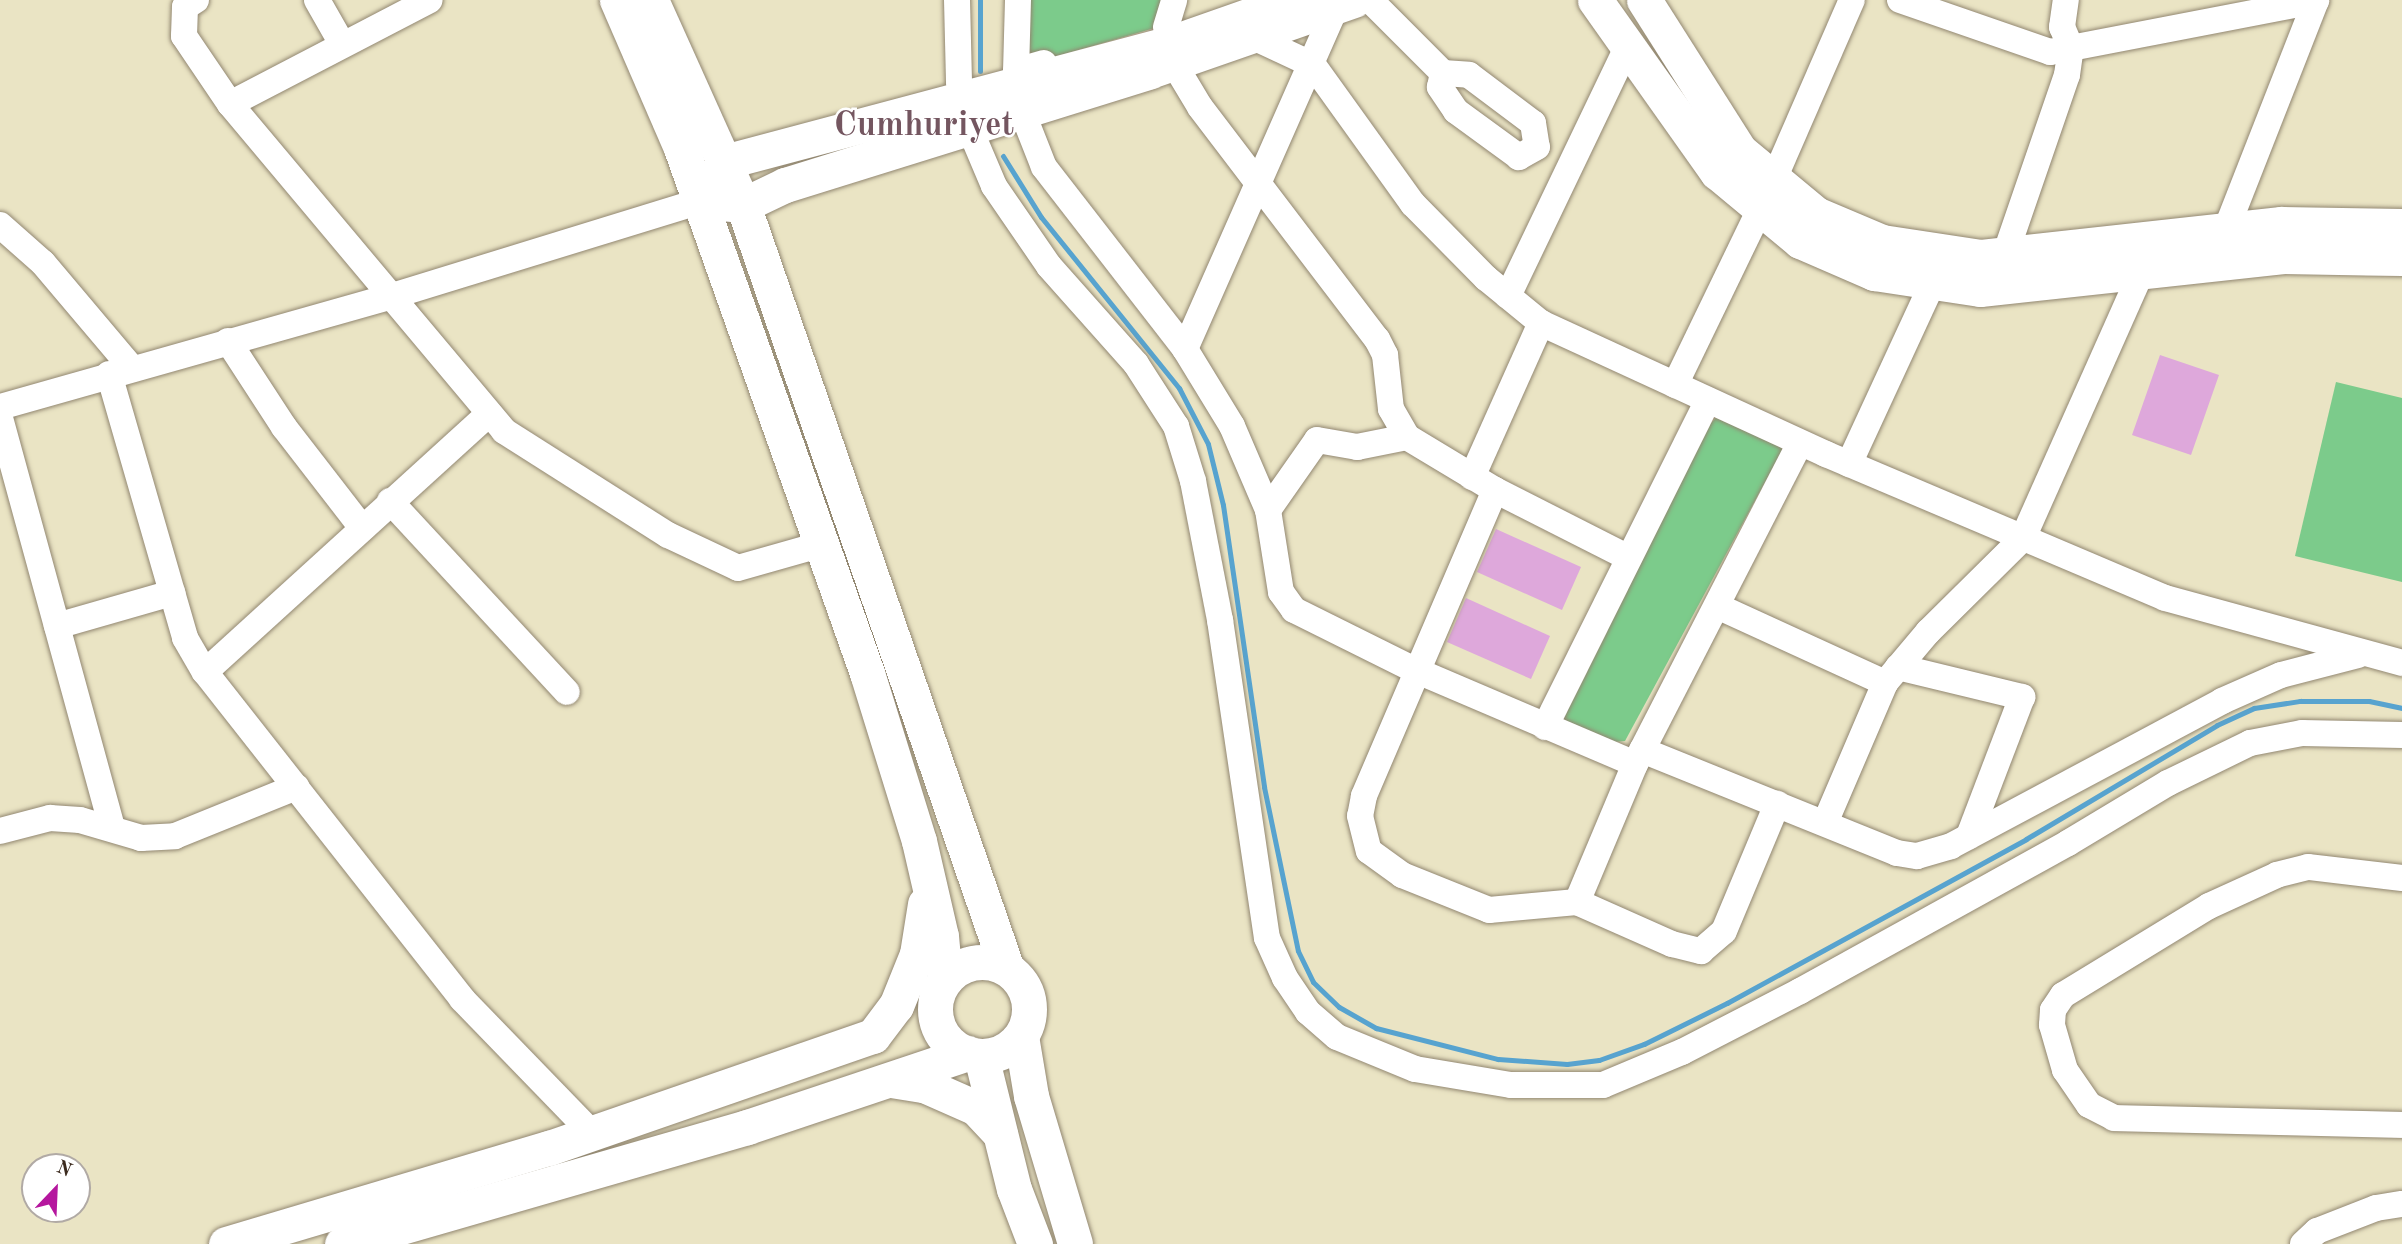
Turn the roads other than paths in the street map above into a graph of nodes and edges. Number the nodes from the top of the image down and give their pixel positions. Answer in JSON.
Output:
{"nodes":[{"id":1,"x":196,"y":0,"type":"edge"},
{"id":2,"x":317,"y":0,"type":"edge"},
{"id":3,"x":429,"y":0,"type":"edge"},
{"id":4,"x":617,"y":0,"type":"edge"},
{"id":5,"x":651,"y":0,"type":"edge"},
{"id":6,"x":957,"y":0,"type":"edge"},
{"id":7,"x":1018,"y":0,"type":"edge"},
{"id":8,"x":1174,"y":0,"type":"edge"},
{"id":9,"x":1261,"y":0,"type":"edge"},
{"id":10,"x":1293,"y":0,"type":"edge"},
{"id":11,"x":1370,"y":0,"type":"edge"},
{"id":12,"x":1573,"y":0,"type":"edge"},
{"id":13,"x":1644,"y":0,"type":"edge"},
{"id":14,"x":1852,"y":0,"type":"edge"},
{"id":15,"x":1900,"y":0,"type":"edge"},
{"id":16,"x":2066,"y":0,"type":"edge"},
{"id":17,"x":2316,"y":0,"type":"edge"},
{"id":18,"x":1345,"y":3,"type":"edge"},
{"id":19,"x":1613,"y":24,"type":"edge"},
{"id":20,"x":1166,"y":27,"type":"junction"},
{"id":21,"x":1251,"y":36,"type":"junction"},
{"id":22,"x":341,"y":42,"type":"junction"},
{"id":23,"x":2071,"y":48,"type":"junction"},
{"id":24,"x":1173,"y":62,"type":"junction"},
{"id":25,"x":1313,"y":65,"type":"junction"},
{"id":26,"x":1443,"y":73,"type":"dead end"},
{"id":27,"x":1017,"y":89,"type":"junction"},
{"id":28,"x":230,"y":104,"type":"junction"},
{"id":29,"x":967,"y":113,"type":"junction"},
{"id":30,"x":725,"y":162,"type":"junction"},
{"id":31,"x":1257,"y":178,"type":"junction"},
{"id":32,"x":1767,"y":194,"type":"junction"},
{"id":33,"x":700,"y":201,"type":"junction"},
{"id":34,"x":743,"y":205,"type":"junction"},
{"id":35,"x":0,"y":225,"type":"edge"},
{"id":36,"x":2402,"y":226,"type":"edge"},
{"id":37,"x":2226,"y":230,"type":"junction"},
{"id":38,"x":2157,"y":238,"type":"junction"},
{"id":39,"x":2005,"y":255,"type":"junction"},
{"id":40,"x":2402,"y":258,"type":"edge"},
{"id":41,"x":2141,"y":272,"type":"junction"},
{"id":42,"x":1933,"y":282,"type":"junction"},
{"id":43,"x":392,"y":296,"type":"junction"},
{"id":44,"x":1508,"y":296,"type":"junction"},
{"id":45,"x":1541,"y":323,"type":"junction"},
{"id":46,"x":228,"y":341,"type":"junction"},
{"id":47,"x":1185,"y":349,"type":"junction"},
{"id":48,"x":120,"y":371,"type":"junction"},
{"id":49,"x":1675,"y":385,"type":"junction"},
{"id":50,"x":1708,"y":400,"type":"junction"},
{"id":51,"x":0,"y":407,"type":"edge"},
{"id":52,"x":489,"y":414,"type":"junction"},
{"id":53,"x":0,"y":418,"type":"edge"},
{"id":54,"x":1407,"y":436,"type":"junction"},
{"id":55,"x":1800,"y":443,"type":"junction"},
{"id":56,"x":1849,"y":464,"type":"junction"},
{"id":57,"x":1472,"y":477,"type":"junction"},
{"id":58,"x":1495,"y":490,"type":"junction"},
{"id":59,"x":390,"y":501,"type":"junction"},
{"id":60,"x":1268,"y":510,"type":"junction"},
{"id":61,"x":362,"y":528,"type":"junction"},
{"id":62,"x":2023,"y":538,"type":"junction"},
{"id":63,"x":823,"y":544,"type":"junction"},
{"id":64,"x":1629,"y":558,"type":"junction"},
{"id":65,"x":172,"y":593,"type":"junction"},
{"id":66,"x":1717,"y":606,"type":"junction"},
{"id":67,"x":57,"y":626,"type":"junction"},
{"id":68,"x":2362,"y":654,"type":"junction"},
{"id":69,"x":2402,"y":663,"type":"edge"},
{"id":70,"x":1415,"y":670,"type":"junction"},
{"id":71,"x":205,"y":672,"type":"junction"},
{"id":72,"x":1892,"y":675,"type":"junction"},
{"id":73,"x":568,"y":692,"type":"dead end"},
{"id":74,"x":1545,"y":727,"type":"junction"},
{"id":75,"x":2402,"y":734,"type":"edge"},
{"id":76,"x":1638,"y":757,"type":"junction"},
{"id":77,"x":296,"y":787,"type":"junction"},
{"id":78,"x":1777,"y":804,"type":"junction"},
{"id":79,"x":1825,"y":823,"type":"junction"},
{"id":80,"x":112,"y":828,"type":"junction"},
{"id":81,"x":0,"y":831,"type":"edge"},
{"id":82,"x":1969,"y":836,"type":"junction"},
{"id":83,"x":2402,"y":878,"type":"edge"},
{"id":84,"x":929,"y":884,"type":"junction"},
{"id":85,"x":1577,"y":902,"type":"junction"},
{"id":86,"x":1007,"y":968,"type":"junction"},
{"id":87,"x":940,"y":989,"type":"junction"},
{"id":88,"x":873,"y":1036,"type":"junction"},
{"id":89,"x":1020,"y":1036,"type":"junction"},
{"id":90,"x":974,"y":1055,"type":"junction"},
{"id":91,"x":891,"y":1080,"type":"junction"},
{"id":92,"x":2402,"y":1125,"type":"edge"},
{"id":93,"x":592,"y":1133,"type":"junction"},
{"id":94,"x":1000,"y":1134,"type":"junction"},
{"id":95,"x":2402,"y":1204,"type":"edge"},
{"id":96,"x":415,"y":1234,"type":"edge"},
{"id":97,"x":226,"y":1244,"type":"edge"},
{"id":98,"x":342,"y":1244,"type":"edge"},
{"id":99,"x":1035,"y":1244,"type":"edge"},
{"id":100,"x":1075,"y":1244,"type":"edge"},
{"id":101,"x":2304,"y":1244,"type":"edge"}],
"edges":[{"from":1,"to":28,"type":"street"},
{"from":2,"to":22,"type":"street"},
{"from":3,"to":22,"type":"street"},
{"from":4,"to":33,"type":"main road"},
{"from":5,"to":30,"type":"main road"},
{"from":6,"to":29,"type":"street"},
{"from":7,"to":27,"type":"street"},
{"from":8,"to":20,"type":"street"},
{"from":9,"to":20,"type":"street"},
{"from":10,"to":27,"type":"main road"},
{"from":11,"to":26,"type":"street"},
{"from":12,"to":19,"type":"main road"},
{"from":13,"to":32,"type":"main road"},
{"from":14,"to":32,"type":"street"},
{"from":15,"to":23,"type":"street"},
{"from":16,"to":23,"type":"street"},
{"from":17,"to":23,"type":"street"},
{"from":17,"to":37,"type":"street"},
{"from":18,"to":21,"type":"main road"},
{"from":18,"to":25,"type":"street"},
{"from":19,"to":32,"type":"main road"},
{"from":19,"to":44,"type":"street"},
{"from":20,"to":27,"type":"street"},
{"from":21,"to":24,"type":"main road"},
{"from":21,"to":25,"type":"street"},
{"from":22,"to":28,"type":"street"},
{"from":23,"to":39,"type":"street"},
{"from":24,"to":27,"type":"main road"},
{"from":24,"to":31,"type":"street"},
{"from":25,"to":31,"type":"street"},
{"from":25,"to":44,"type":"street"},
{"from":27,"to":29,"type":"main road"},
{"from":27,"to":47,"type":"street"},
{"from":28,"to":43,"type":"street"},
{"from":29,"to":30,"type":"main road"},
{"from":29,"to":34,"type":"main road"},
{"from":29,"to":75,"type":"street"},
{"from":30,"to":33,"type":"main road"},
{"from":30,"to":34,"type":"main road"},
{"from":31,"to":47,"type":"street"},
{"from":31,"to":54,"type":"street"},
{"from":32,"to":39,"type":"main road"},
{"from":32,"to":42,"type":"main road"},
{"from":32,"to":49,"type":"street"},
{"from":33,"to":34,"type":"main road"},
{"from":33,"to":43,"type":"street"},
{"from":33,"to":63,"type":"main road"},
{"from":34,"to":86,"type":"main road"},
{"from":35,"to":48,"type":"street"},
{"from":36,"to":37,"type":"main road"},
{"from":37,"to":38,"type":"main road"},
{"from":38,"to":39,"type":"main road"},
{"from":38,"to":41,"type":"street"},
{"from":40,"to":41,"type":"main road"},
{"from":41,"to":42,"type":"main road"},
{"from":41,"to":62,"type":"street"},
{"from":42,"to":56,"type":"street"},
{"from":43,"to":46,"type":"street"},
{"from":43,"to":52,"type":"street"},
{"from":44,"to":45,"type":"street"},
{"from":45,"to":49,"type":"street"},
{"from":45,"to":57,"type":"street"},
{"from":46,"to":48,"type":"street"},
{"from":46,"to":61,"type":"street"},
{"from":47,"to":60,"type":"street"},
{"from":48,"to":51,"type":"street"},
{"from":48,"to":65,"type":"street"},
{"from":49,"to":50,"type":"street"},
{"from":50,"to":55,"type":"street"},
{"from":50,"to":64,"type":"street"},
{"from":52,"to":59,"type":"street"},
{"from":52,"to":63,"type":"street"},
{"from":53,"to":67,"type":"street"},
{"from":54,"to":57,"type":"street"},
{"from":54,"to":60,"type":"street"},
{"from":55,"to":56,"type":"street"},
{"from":55,"to":66,"type":"street"},
{"from":56,"to":62,"type":"street"},
{"from":57,"to":58,"type":"street"},
{"from":58,"to":64,"type":"street"},
{"from":58,"to":70,"type":"street"},
{"from":59,"to":61,"type":"street"},
{"from":59,"to":73,"type":"street"},
{"from":60,"to":70,"type":"street"},
{"from":61,"to":71,"type":"street"},
{"from":62,"to":68,"type":"street"},
{"from":62,"to":72,"type":"street"},
{"from":63,"to":84,"type":"main road"},
{"from":64,"to":74,"type":"street"},
{"from":65,"to":67,"type":"street"},
{"from":65,"to":71,"type":"street"},
{"from":66,"to":72,"type":"street"},
{"from":66,"to":76,"type":"street"},
{"from":67,"to":80,"type":"street"},
{"from":68,"to":69,"type":"street"},
{"from":68,"to":82,"type":"street"},
{"from":70,"to":74,"type":"street"},
{"from":70,"to":85,"type":"street"},
{"from":71,"to":77,"type":"street"},
{"from":72,"to":79,"type":"street"},
{"from":72,"to":82,"type":"street"},
{"from":74,"to":76,"type":"street"},
{"from":76,"to":78,"type":"street"},
{"from":76,"to":85,"type":"street"},
{"from":77,"to":80,"type":"street"},
{"from":77,"to":93,"type":"street"},
{"from":78,"to":79,"type":"street"},
{"from":78,"to":85,"type":"street"},
{"from":79,"to":82,"type":"street"},
{"from":80,"to":81,"type":"street"},
{"from":83,"to":92,"type":"street"},
{"from":84,"to":87,"type":"main road"},
{"from":84,"to":88,"type":"main road"},
{"from":86,"to":87,"type":"main road"},
{"from":86,"to":89,"type":"main road"},
{"from":87,"to":88,"type":"main road"},
{"from":87,"to":90,"type":"main road"},
{"from":88,"to":93,"type":"main road"},
{"from":89,"to":90,"type":"main road"},
{"from":89,"to":100,"type":"main road"},
{"from":90,"to":91,"type":"main road"},
{"from":90,"to":94,"type":"main road"},
{"from":91,"to":94,"type":"main road"},
{"from":91,"to":96,"type":"main road"},
{"from":93,"to":97,"type":"main road"},
{"from":94,"to":99,"type":"main road"},
{"from":95,"to":101,"type":"street"},
{"from":96,"to":98,"type":"main road"}]}
